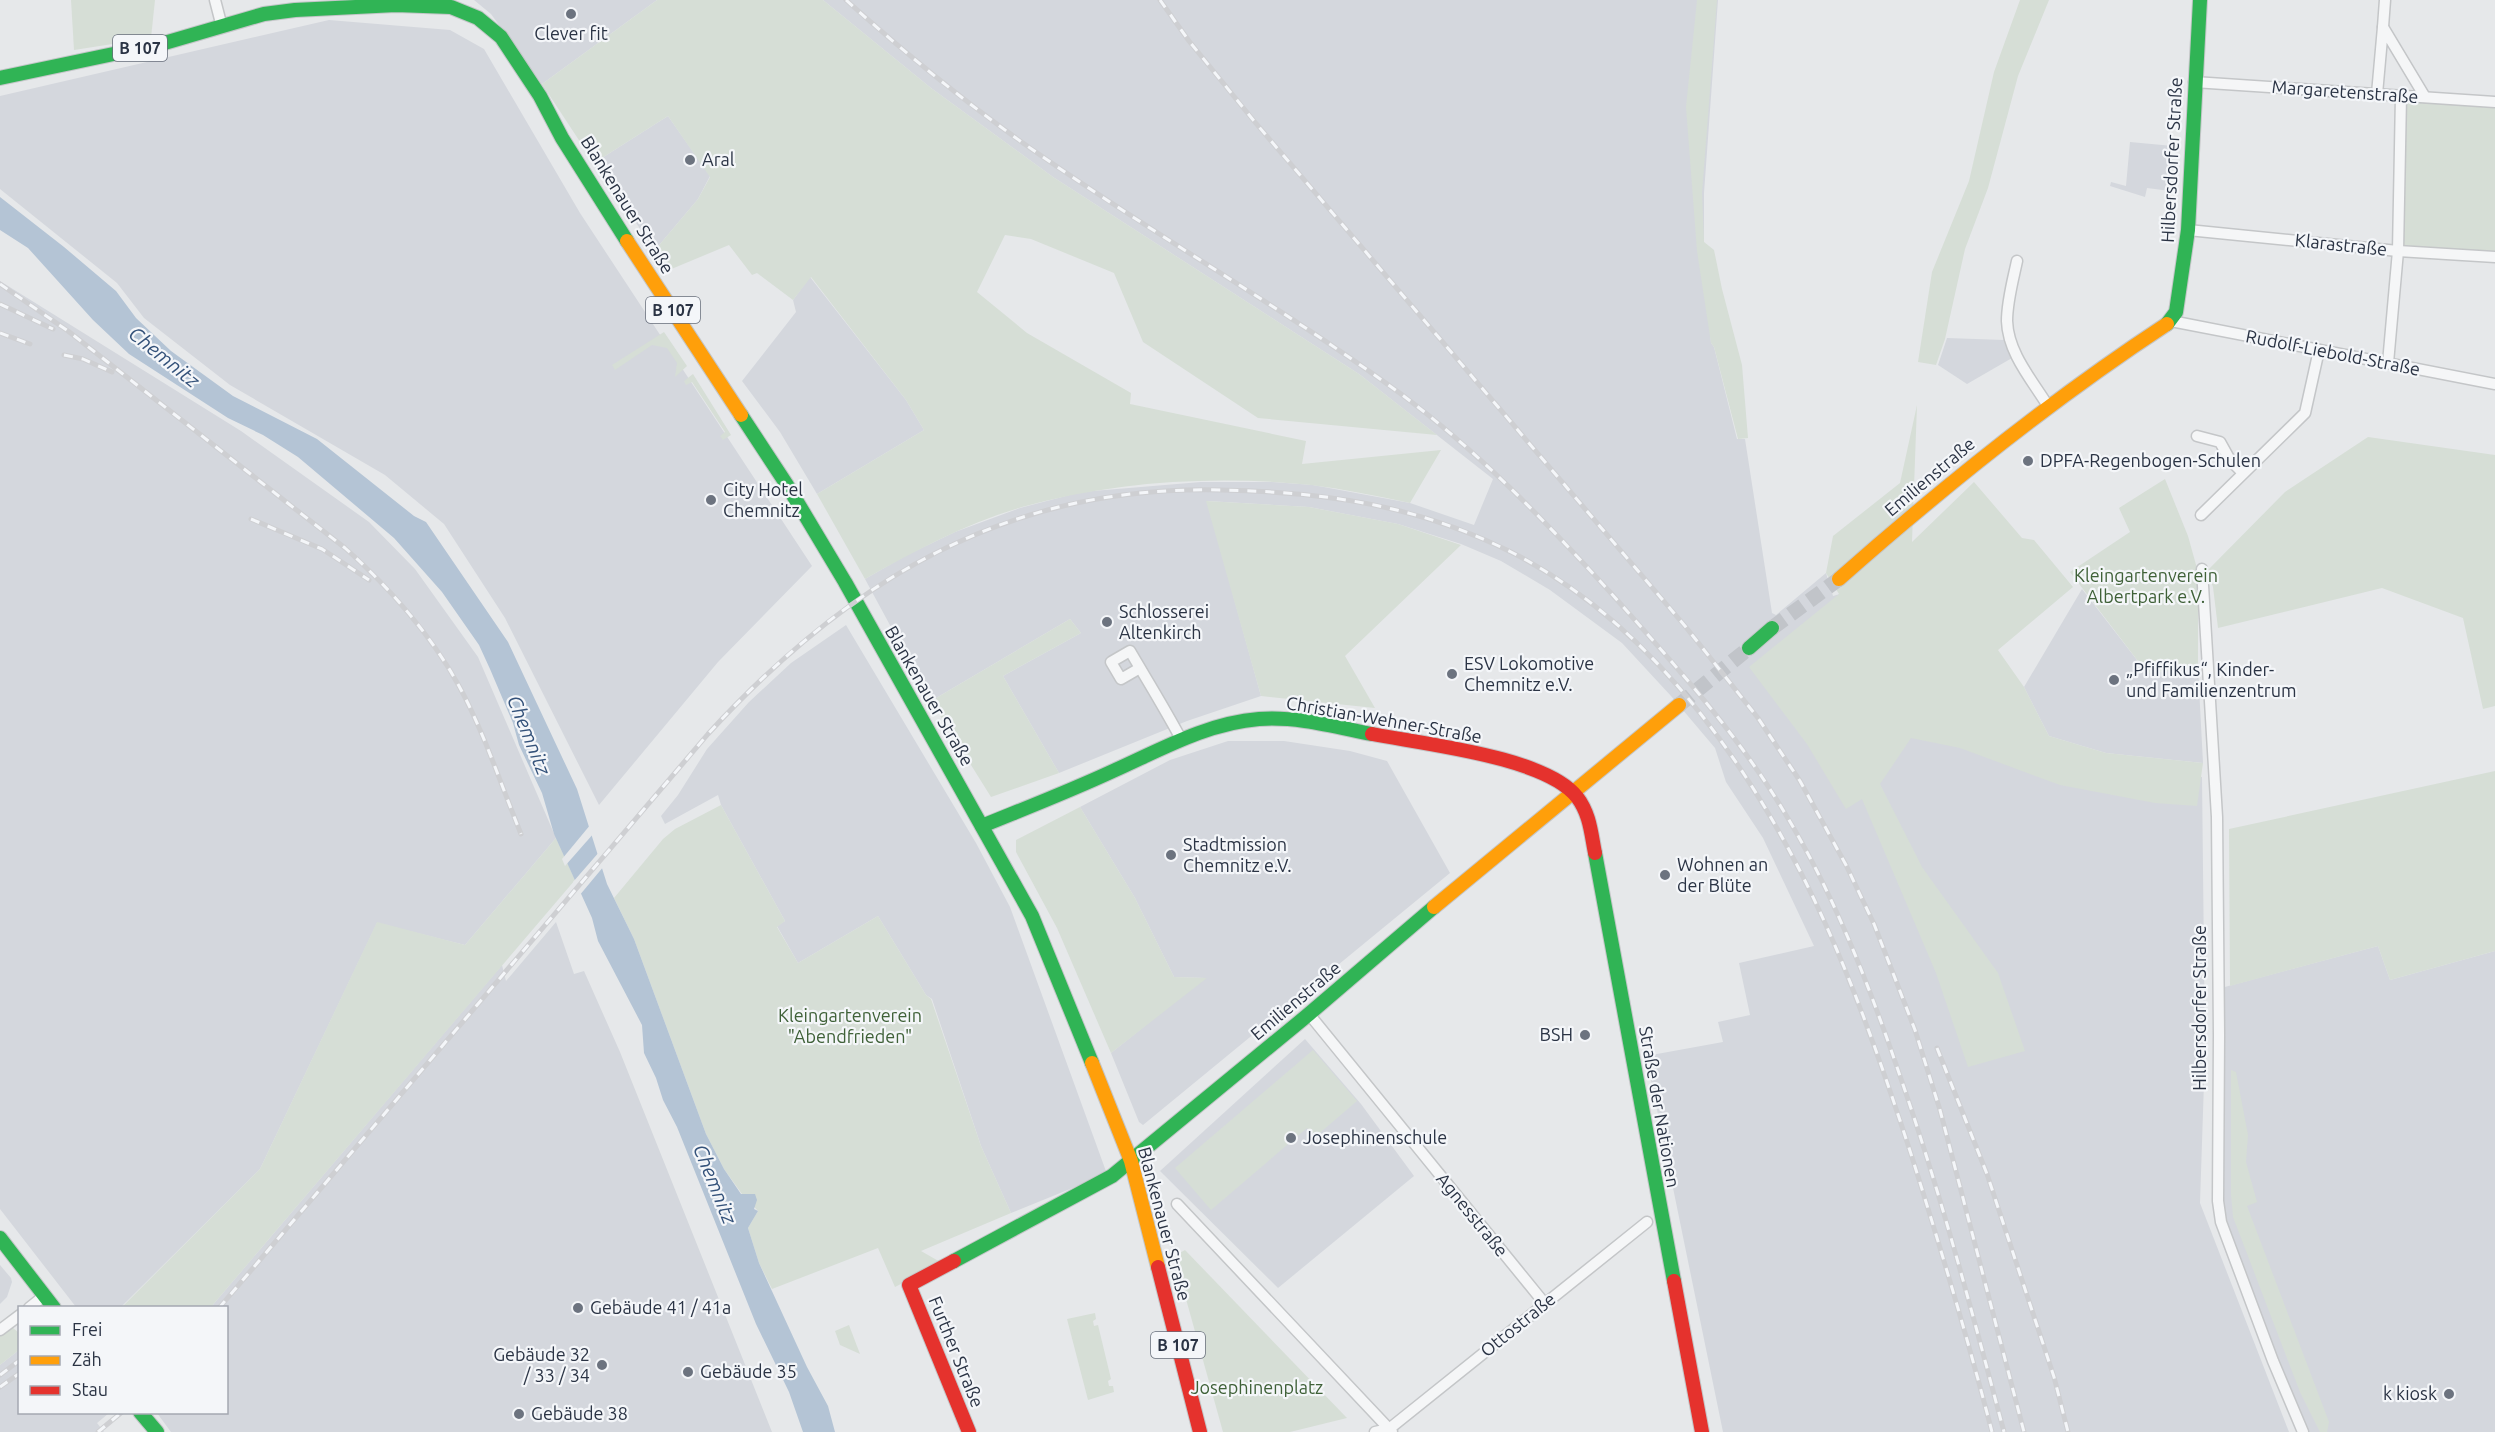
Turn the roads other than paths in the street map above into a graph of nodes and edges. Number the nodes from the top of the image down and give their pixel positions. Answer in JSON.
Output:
{"nodes":[{"id":1,"x":215,"y":0,"type":"edge"},
{"id":2,"x":2200,"y":0,"type":"edge"},
{"id":3,"x":2385,"y":0,"type":"edge"},
{"id":4,"x":222,"y":27,"type":"junction"},
{"id":5,"x":2383,"y":27,"type":"junction"},
{"id":6,"x":0,"y":78,"type":"edge"},
{"id":7,"x":2194,"y":82,"type":"junction"},
{"id":8,"x":2377,"y":94,"type":"junction"},
{"id":9,"x":2401,"y":96,"type":"junction"},
{"id":10,"x":2425,"y":97,"type":"junction"},
{"id":11,"x":2495,"y":102,"type":"edge"},
{"id":12,"x":2188,"y":230,"type":"junction"},
{"id":13,"x":2398,"y":251,"type":"junction"},
{"id":14,"x":2495,"y":257,"type":"edge"},
{"id":15,"x":2017,"y":261,"type":"dead end"},
{"id":16,"x":2171,"y":321,"type":"junction"},
{"id":17,"x":2319,"y":350,"type":"junction"},
{"id":18,"x":2388,"y":363,"type":"junction"},
{"id":19,"x":2495,"y":384,"type":"edge"},
{"id":20,"x":2048,"y":406,"type":"junction"},
{"id":21,"x":2197,"y":436,"type":"dead end"},
{"id":22,"x":2243,"y":473,"type":"junction"},
{"id":23,"x":2201,"y":515,"type":"dead end"},
{"id":24,"x":2202,"y":569,"type":"dead end"},
{"id":25,"x":1839,"y":579,"type":"tunnel mouth"},
{"id":26,"x":1772,"y":628,"type":"tunnel mouth"},
{"id":27,"x":1749,"y":648,"type":"tunnel mouth"},
{"id":28,"x":1140,"y":668,"type":"dead end"},
{"id":29,"x":1679,"y":705,"type":"tunnel mouth"},
{"id":30,"x":1181,"y":739,"type":"junction"},
{"id":31,"x":1574,"y":792,"type":"junction"},
{"id":32,"x":982,"y":826,"type":"junction"},
{"id":33,"x":1309,"y":1014,"type":"junction"},
{"id":34,"x":1131,"y":1161,"type":"junction"},
{"id":35,"x":1177,"y":1204,"type":"dead end"},
{"id":36,"x":1647,"y":1222,"type":"dead end"},
{"id":37,"x":0,"y":1238,"type":"edge"},
{"id":38,"x":909,"y":1285,"type":"joint"},
{"id":39,"x":44,"y":1296,"type":"junction"},
{"id":40,"x":1545,"y":1304,"type":"junction"},
{"id":41,"x":32,"y":1306,"type":"edge"},
{"id":42,"x":52,"y":1306,"type":"edge"},
{"id":43,"x":18,"y":1316,"type":"edge"},
{"id":44,"x":0,"y":1330,"type":"edge"},
{"id":45,"x":142,"y":1414,"type":"edge"},
{"id":46,"x":1391,"y":1430,"type":"edge"},
{"id":47,"x":157,"y":1432,"type":"edge"},
{"id":48,"x":969,"y":1432,"type":"edge"},
{"id":49,"x":1200,"y":1432,"type":"edge"},
{"id":50,"x":1375,"y":1432,"type":"edge"},
{"id":51,"x":1702,"y":1432,"type":"edge"},
{"id":52,"x":2303,"y":1432,"type":"edge"}],
"edges":[{"from":1,"to":4,"type":"street"},
{"from":2,"to":7,"type":"main road","name":"Hilbersdorfer Straße"},
{"from":3,"to":5,"type":"street"},
{"from":4,"to":6,"type":"main road","number":"B 107"},
{"from":4,"to":32,"type":"main road","name":"Blankenauer Straße","number":"B 107"},
{"from":5,"to":8,"type":"street"},
{"from":5,"to":10,"type":"street"},
{"from":7,"to":8,"type":"street","name":"Margaretenstraße"},
{"from":7,"to":12,"type":"main road","name":"Hilbersdorfer Straße"},
{"from":8,"to":9,"type":"street","name":"Margaretenstraße"},
{"from":9,"to":10,"type":"street","name":"Margaretenstraße"},
{"from":9,"to":13,"type":"street"},
{"from":10,"to":11,"type":"street","name":"Margaretenstraße"},
{"from":12,"to":13,"type":"street","name":"Klarastraße"},
{"from":12,"to":16,"type":"main road","name":"Hilbersdorfer Straße"},
{"from":13,"to":14,"type":"street","name":"Klarastraße"},
{"from":13,"to":18,"type":"street"},
{"from":15,"to":20,"type":"street"},
{"from":16,"to":17,"type":"street","name":"Rudolf-Liebold-Straße"},
{"from":16,"to":20,"type":"main road","name":"Emilienstraße"},
{"from":17,"to":18,"type":"street","name":"Rudolf-Liebold-Straße"},
{"from":17,"to":22,"type":"street"},
{"from":18,"to":19,"type":"street","name":"Rudolf-Liebold-Straße"},
{"from":20,"to":25,"type":"main road","name":"Emilienstraße"},
{"from":21,"to":22,"type":"street"},
{"from":22,"to":23,"type":"street"},
{"from":24,"to":52,"type":"street","name":"Hilbersdorfer Straße"},
{"from":26,"to":27,"type":"main road"},
{"from":28,"to":30,"type":"street"},
{"from":29,"to":31,"type":"main road","name":"Emilienstraße"},
{"from":30,"to":31,"type":"main road","name":"Christian-Wehner-Straße"},
{"from":30,"to":32,"type":"main road","name":"Christian-Wehner-Straße"},
{"from":31,"to":33,"type":"main road","name":"Emilienstraße"},
{"from":31,"to":51,"type":"main road","name":"Straße der Nationen"},
{"from":32,"to":34,"type":"main road","name":"Blankenauer Straße","number":"B 107"},
{"from":33,"to":34,"type":"main road","name":"Emilienstraße"},
{"from":33,"to":40,"type":"street","name":"Agnesstraße"},
{"from":34,"to":38,"type":"main road","name":"Emilienstraße"},
{"from":34,"to":49,"type":"main road","name":"Blankenauer Straße","number":"B 107"},
{"from":35,"to":46,"type":"street"},
{"from":36,"to":40,"type":"street","name":"Ottostraße"},
{"from":37,"to":39,"type":"main road"},
{"from":38,"to":48,"type":"main road","name":"Further Straße"},
{"from":39,"to":41,"type":"street"},
{"from":39,"to":42,"type":"main road"},
{"from":40,"to":46,"type":"street","name":"Ottostraße"},
{"from":43,"to":44,"type":"street"},
{"from":45,"to":47,"type":"main road"},
{"from":46,"to":50,"type":"street"}]}
